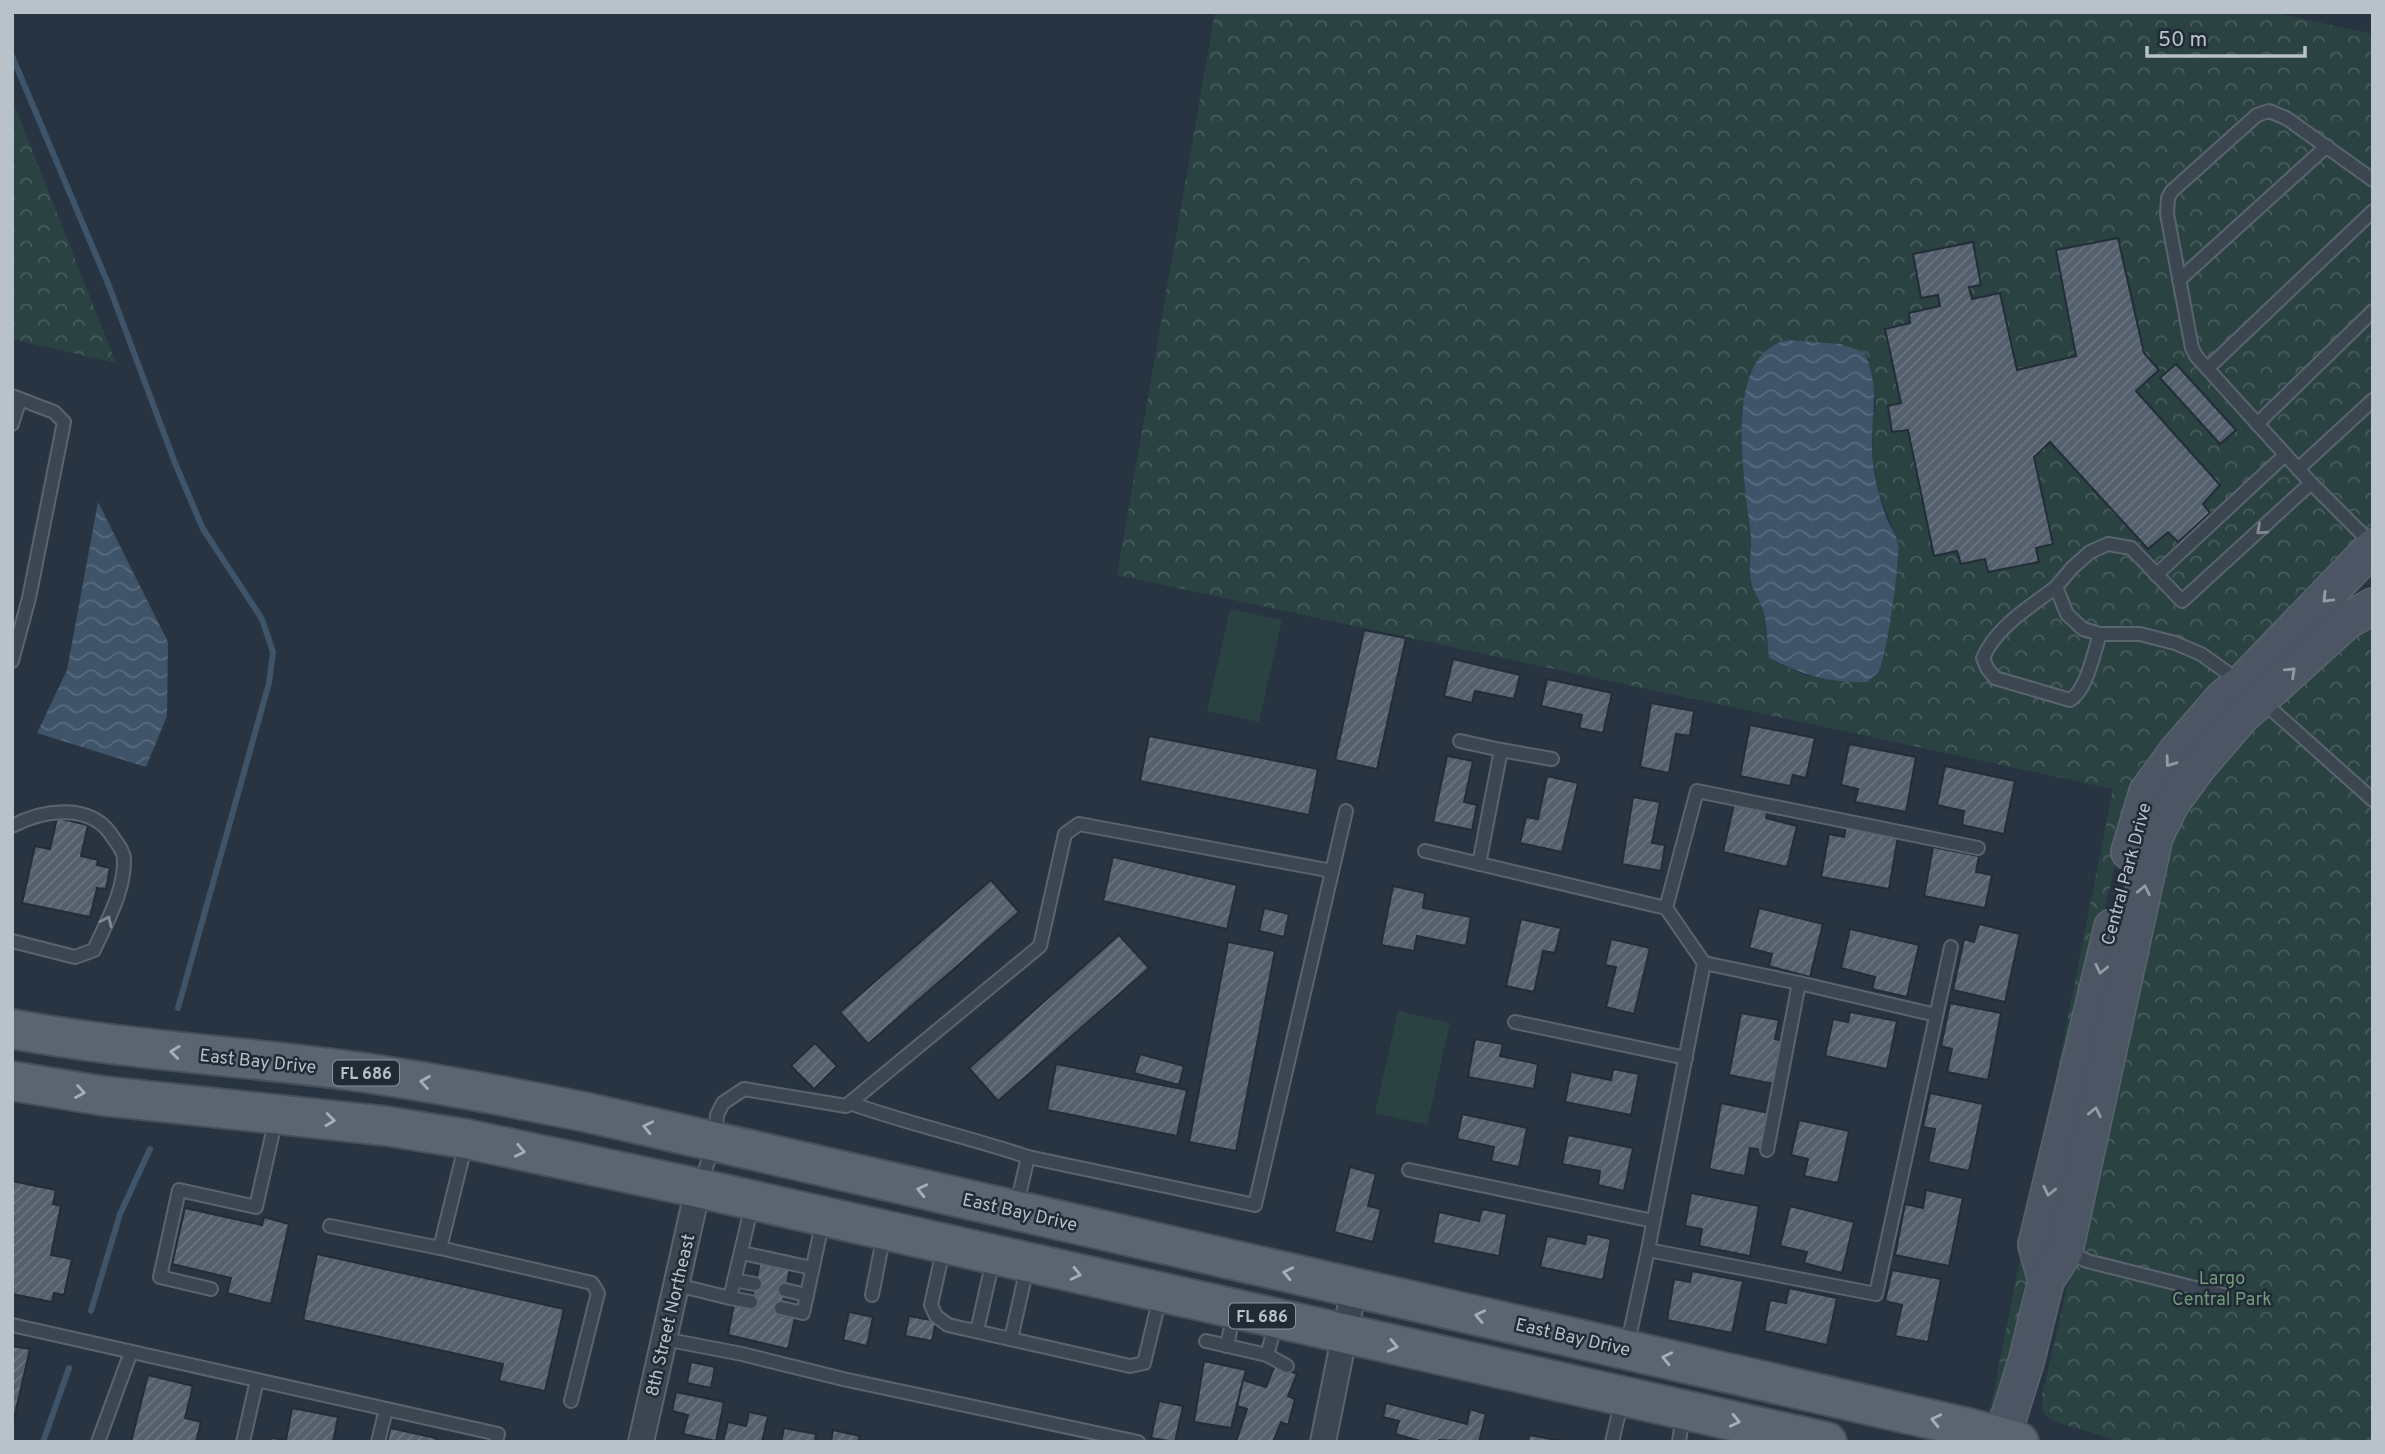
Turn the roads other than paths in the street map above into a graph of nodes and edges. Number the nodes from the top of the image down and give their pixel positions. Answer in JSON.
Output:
{"nodes":[{"id":1,"x":2327,"y":146,"type":"junction"},
{"id":2,"x":2373,"y":180,"type":"edge"},
{"id":3,"x":2373,"y":211,"type":"edge"},
{"id":4,"x":2179,"y":280,"type":"junction"},
{"id":5,"x":2373,"y":311,"type":"edge"},
{"id":6,"x":2208,"y":368,"type":"junction"},
{"id":7,"x":16,"y":397,"type":"edge"},
{"id":8,"x":2373,"y":400,"type":"edge"},
{"id":9,"x":12,"y":424,"type":"edge"},
{"id":10,"x":2257,"y":424,"type":"junction"},
{"id":11,"x":2285,"y":455,"type":"junction"},
{"id":12,"x":2298,"y":469,"type":"junction"},
{"id":13,"x":2311,"y":483,"type":"junction"},
{"id":14,"x":2373,"y":546,"type":"edge"},
{"id":15,"x":2156,"y":575,"type":"junction"},
{"id":16,"x":2056,"y":587,"type":"junction"},
{"id":17,"x":2373,"y":606,"type":"edge"},
{"id":18,"x":2100,"y":634,"type":"junction"},
{"id":19,"x":12,"y":661,"type":"edge"},
{"id":20,"x":2252,"y":692,"type":"junction"},
{"id":21,"x":1460,"y":741,"type":"dead end"},
{"id":22,"x":1501,"y":750,"type":"junction"},
{"id":23,"x":1552,"y":759,"type":"dead end"},
{"id":24,"x":2373,"y":800,"type":"edge"},
{"id":25,"x":1346,"y":811,"type":"dead end"},
{"id":26,"x":12,"y":826,"type":"edge"},
{"id":27,"x":1978,"y":848,"type":"dead end"},
{"id":28,"x":1425,"y":851,"type":"dead end"},
{"id":29,"x":1479,"y":864,"type":"junction"},
{"id":30,"x":1332,"y":870,"type":"junction"},
{"id":31,"x":1666,"y":908,"type":"junction"},
{"id":32,"x":12,"y":941,"type":"edge"},
{"id":33,"x":1951,"y":947,"type":"dead end"},
{"id":34,"x":1704,"y":963,"type":"junction"},
{"id":35,"x":1799,"y":983,"type":"junction"},
{"id":36,"x":1936,"y":1015,"type":"junction"},
{"id":37,"x":1515,"y":1022,"type":"dead end"},
{"id":38,"x":12,"y":1029,"type":"edge"},
{"id":39,"x":1686,"y":1058,"type":"junction"},
{"id":40,"x":12,"y":1081,"type":"edge"},
{"id":41,"x":850,"y":1102,"type":"junction"},
{"id":42,"x":277,"y":1114,"type":"junction"},
{"id":43,"x":467,"y":1139,"type":"junction"},
{"id":44,"x":715,"y":1142,"type":"junction"},
{"id":45,"x":1767,"y":1150,"type":"dead end"},
{"id":46,"x":1028,"y":1157,"type":"junction"},
{"id":47,"x":1409,"y":1170,"type":"dead end"},
{"id":48,"x":698,"y":1188,"type":"junction"},
{"id":49,"x":753,"y":1201,"type":"junction"},
{"id":50,"x":1015,"y":1211,"type":"junction"},
{"id":51,"x":823,"y":1216,"type":"junction"},
{"id":52,"x":1653,"y":1221,"type":"junction"},
{"id":53,"x":330,"y":1226,"type":"dead end"},
{"id":54,"x":885,"y":1231,"type":"junction"},
{"id":55,"x":945,"y":1244,"type":"junction"},
{"id":56,"x":440,"y":1248,"type":"junction"},
{"id":57,"x":1648,"y":1250,"type":"junction"},
{"id":58,"x":2065,"y":1251,"type":"junction"},
{"id":59,"x":742,"y":1254,"type":"junction"},
{"id":60,"x":1011,"y":1259,"type":"junction"},
{"id":61,"x":812,"y":1268,"type":"junction"},
{"id":62,"x":734,"y":1280,"type":"junction"},
{"id":63,"x":2046,"y":1281,"type":"junction"},
{"id":64,"x":755,"y":1284,"type":"dead end"},
{"id":65,"x":677,"y":1285,"type":"junction"},
{"id":66,"x":211,"y":1289,"type":"dead end"},
{"id":67,"x":1354,"y":1289,"type":"junction"},
{"id":68,"x":785,"y":1290,"type":"dead end"},
{"id":69,"x":1161,"y":1293,"type":"junction"},
{"id":70,"x":807,"y":1295,"type":"junction"},
{"id":71,"x":872,"y":1295,"type":"dead end"},
{"id":72,"x":2223,"y":1295,"type":"dead end"},
{"id":73,"x":730,"y":1297,"type":"junction"},
{"id":74,"x":751,"y":1302,"type":"dead end"},
{"id":75,"x":781,"y":1308,"type":"dead end"},
{"id":76,"x":12,"y":1325,"type":"edge"},
{"id":77,"x":1231,"y":1328,"type":"junction"},
{"id":78,"x":977,"y":1331,"type":"junction"},
{"id":79,"x":1345,"y":1335,"type":"junction"},
{"id":80,"x":1272,"y":1337,"type":"junction"},
{"id":81,"x":664,"y":1339,"type":"junction"},
{"id":82,"x":1011,"y":1339,"type":"junction"},
{"id":83,"x":1206,"y":1341,"type":"dead end"},
{"id":84,"x":1626,"y":1348,"type":"junction"},
{"id":85,"x":131,"y":1352,"type":"junction"},
{"id":86,"x":1287,"y":1366,"type":"dead end"},
{"id":87,"x":257,"y":1380,"type":"junction"},
{"id":88,"x":1623,"y":1396,"type":"junction"},
{"id":89,"x":571,"y":1401,"type":"dead end"},
{"id":90,"x":386,"y":1409,"type":"junction"},
{"id":91,"x":1681,"y":1426,"type":"edge"},
{"id":92,"x":2007,"y":1441,"type":"edge"},
{"id":93,"x":98,"y":1442,"type":"edge"},
{"id":94,"x":243,"y":1442,"type":"edge"},
{"id":95,"x":378,"y":1442,"type":"edge"},
{"id":96,"x":496,"y":1442,"type":"edge"},
{"id":97,"x":641,"y":1442,"type":"edge"},
{"id":98,"x":1138,"y":1442,"type":"edge"},
{"id":99,"x":1323,"y":1442,"type":"edge"},
{"id":100,"x":1612,"y":1442,"type":"edge"},
{"id":101,"x":1827,"y":1442,"type":"edge"}],
"edges":[{"from":1,"to":2,"type":"lane"},
{"from":1,"to":4,"type":"lane"},
{"from":1,"to":4,"type":"lane"},
{"from":3,"to":6,"type":"lane"},
{"from":4,"to":6,"type":"lane"},
{"from":5,"to":10,"type":"lane"},
{"from":6,"to":10,"type":"lane"},
{"from":7,"to":9,"type":"lane"},
{"from":7,"to":19,"type":"lane"},
{"from":8,"to":12,"type":"lane"},
{"from":10,"to":11,"type":"lane"},
{"from":11,"to":12,"type":"lane"},
{"from":11,"to":15,"type":"lane"},
{"from":12,"to":13,"type":"lane"},
{"from":13,"to":14,"type":"lane"},
{"from":13,"to":15,"type":"lane","one_way":true},
{"from":14,"to":20,"type":"street","name":"Central Park Drive","one_way":true},
{"from":15,"to":16,"type":"lane"},
{"from":16,"to":18,"type":"lane"},
{"from":16,"to":18,"type":"lane"},
{"from":20,"to":17,"type":"street","name":"Central Park Drive","one_way":true},
{"from":18,"to":20,"type":"lane"},
{"from":20,"to":24,"type":"lane"},
{"from":58,"to":20,"type":"street","name":"Central Park Drive","one_way":true},
{"from":20,"to":63,"type":"street","name":"Central Park Drive","one_way":true},
{"from":21,"to":22,"type":"lane"},
{"from":22,"to":23,"type":"lane"},
{"from":22,"to":29,"type":"lane"},
{"from":25,"to":30,"type":"lane"},
{"from":32,"to":26,"type":"lane","one_way":true},
{"from":27,"to":31,"type":"lane"},
{"from":28,"to":29,"type":"lane"},
{"from":29,"to":31,"type":"lane"},
{"from":30,"to":41,"type":"lane"},
{"from":30,"to":46,"type":"lane"},
{"from":31,"to":34,"type":"lane"},
{"from":33,"to":36,"type":"lane"},
{"from":34,"to":35,"type":"lane"},
{"from":34,"to":39,"type":"lane"},
{"from":35,"to":36,"type":"lane"},
{"from":35,"to":45,"type":"lane"},
{"from":36,"to":57,"type":"lane"},
{"from":37,"to":39,"type":"lane"},
{"from":44,"to":38,"type":"main road","name":"East Bay Drive","number":"FL 686","one_way":true},
{"from":39,"to":52,"type":"lane"},
{"from":40,"to":42,"type":"main road","number":"FL 686","one_way":true},
{"from":41,"to":44,"type":"lane"},
{"from":41,"to":46,"type":"lane"},
{"from":42,"to":43,"type":"main road","number":"FL 686","one_way":true},
{"from":42,"to":66,"type":"lane"},
{"from":43,"to":48,"type":"main road","number":"FL 686","one_way":true},
{"from":43,"to":56,"type":"lane"},
{"from":44,"to":48,"type":"lane"},
{"from":50,"to":44,"type":"main road","name":"East Bay Drive","number":"FL 686","one_way":true},
{"from":46,"to":50,"type":"lane"},
{"from":47,"to":52,"type":"lane"},
{"from":48,"to":49,"type":"main road","number":"FL 686"},
{"from":48,"to":65,"type":"street","name":"8th Street Northeast"},
{"from":49,"to":51,"type":"main road","number":"FL 686"},
{"from":49,"to":59,"type":"lane"},
{"from":67,"to":50,"type":"main road","name":"East Bay Drive","number":"FL 686","one_way":true},
{"from":51,"to":54,"type":"main road","number":"FL 686"},
{"from":51,"to":61,"type":"lane"},
{"from":52,"to":57,"type":"lane"},
{"from":53,"to":56,"type":"lane"},
{"from":54,"to":55,"type":"main road","number":"FL 686"},
{"from":54,"to":71,"type":"lane"},
{"from":55,"to":60,"type":"main road","number":"FL 686"},
{"from":55,"to":78,"type":"lane"},
{"from":56,"to":89,"type":"lane"},
{"from":57,"to":84,"type":"lane"},
{"from":58,"to":63,"type":"street","name":"Central Park Drive"},
{"from":58,"to":72,"type":"lane"},
{"from":59,"to":61,"type":"lane"},
{"from":59,"to":62,"type":"lane"},
{"from":60,"to":69,"type":"main road","number":"FL 686","one_way":true},
{"from":60,"to":78,"type":"lane"},
{"from":60,"to":82,"type":"lane"},
{"from":61,"to":70,"type":"lane"},
{"from":62,"to":64,"type":"lane"},
{"from":62,"to":73,"type":"lane"},
{"from":63,"to":92,"type":"street","name":"Central Park Drive"},
{"from":65,"to":73,"type":"lane"},
{"from":65,"to":81,"type":"street","name":"8th Street Northeast"},
{"from":67,"to":79,"type":"street"},
{"from":84,"to":67,"type":"main road","name":"East Bay Drive","number":"FL 686","one_way":true},
{"from":68,"to":70,"type":"lane"},
{"from":69,"to":77,"type":"main road","number":"FL 686"},
{"from":69,"to":82,"type":"lane"},
{"from":70,"to":75,"type":"lane"},
{"from":73,"to":74,"type":"lane"},
{"from":76,"to":85,"type":"lane"},
{"from":77,"to":80,"type":"main road","number":"FL 686"},
{"from":77,"to":83,"type":"lane"},
{"from":78,"to":82,"type":"lane"},
{"from":79,"to":80,"type":"main road","number":"FL 686"},
{"from":79,"to":88,"type":"main road","number":"FL 686","one_way":true},
{"from":79,"to":99,"type":"street"},
{"from":80,"to":86,"type":"lane"},
{"from":81,"to":97,"type":"street","name":"8th Street Northeast"},
{"from":81,"to":98,"type":"lane"},
{"from":92,"to":84,"type":"main road","name":"East Bay Drive","number":"FL 686","one_way":true},
{"from":85,"to":87,"type":"lane"},
{"from":85,"to":93,"type":"lane"},
{"from":87,"to":90,"type":"lane"},
{"from":87,"to":94,"type":"lane"},
{"from":88,"to":91,"type":"main road","number":"FL 686"},
{"from":88,"to":100,"type":"lane"},
{"from":90,"to":95,"type":"lane"},
{"from":90,"to":96,"type":"lane"},
{"from":91,"to":101,"type":"main road","number":"FL 686","one_way":true}]}
